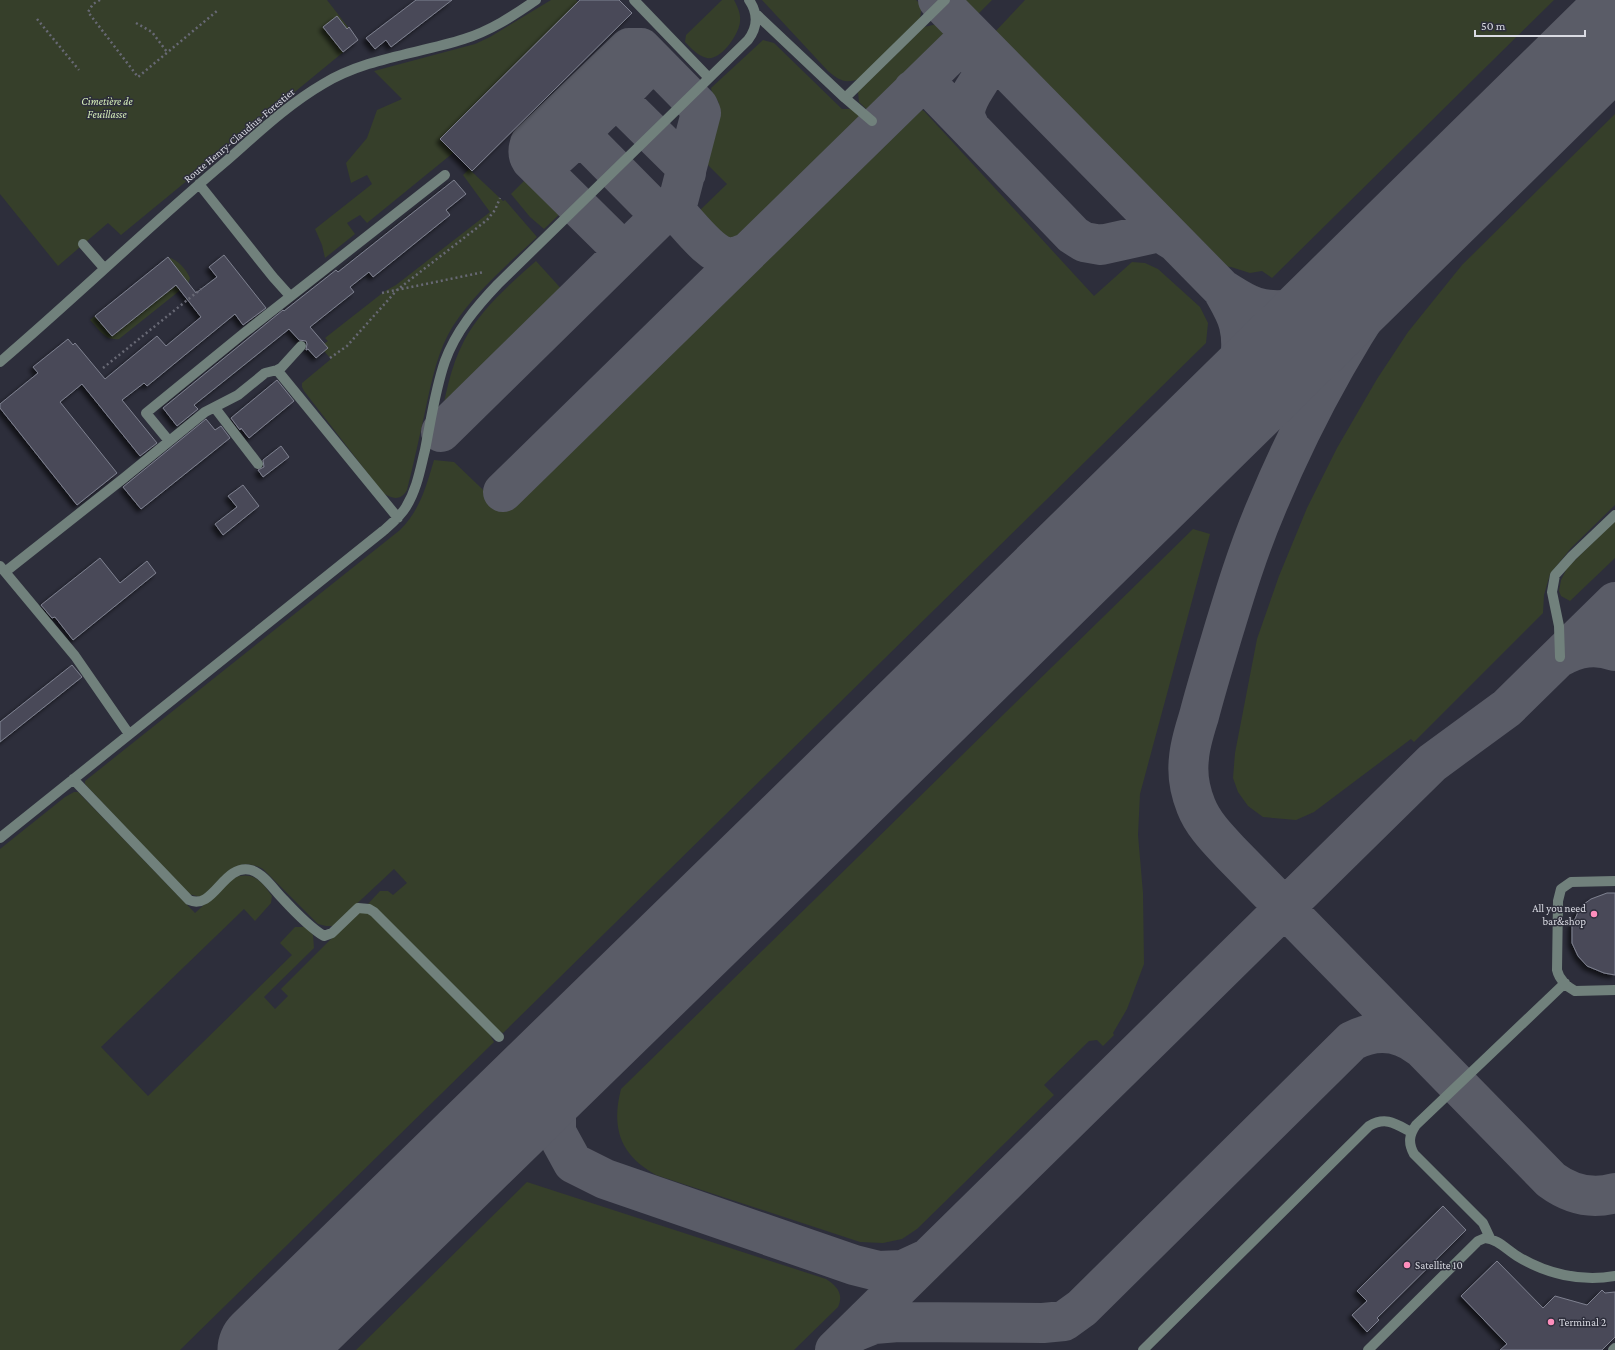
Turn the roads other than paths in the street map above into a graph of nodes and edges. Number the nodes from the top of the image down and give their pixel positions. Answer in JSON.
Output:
{"nodes":[{"id":1,"x":536,"y":0,"type":"edge"},
{"id":2,"x":634,"y":0,"type":"edge"},
{"id":3,"x":749,"y":0,"type":"edge"},
{"id":4,"x":945,"y":0,"type":"edge"},
{"id":5,"x":755,"y":13,"type":"junction"},
{"id":6,"x":709,"y":78,"type":"junction"},
{"id":7,"x":845,"y":98,"type":"junction"},
{"id":8,"x":872,"y":121,"type":"dead end"},
{"id":9,"x":445,"y":175,"type":"dead end"},
{"id":10,"x":199,"y":184,"type":"junction"},
{"id":11,"x":83,"y":244,"type":"dead end"},
{"id":12,"x":104,"y":268,"type":"junction"},
{"id":13,"x":290,"y":296,"type":"junction"},
{"id":14,"x":301,"y":346,"type":"dead end"},
{"id":15,"x":0,"y":362,"type":"edge"},
{"id":16,"x":277,"y":370,"type":"junction"},
{"id":17,"x":214,"y":408,"type":"junction"},
{"id":18,"x":168,"y":441,"type":"junction"},
{"id":19,"x":258,"y":464,"type":"dead end"},
{"id":20,"x":1615,"y":515,"type":"edge"},
{"id":21,"x":398,"y":518,"type":"junction"},
{"id":22,"x":2,"y":569,"type":"edge"},
{"id":23,"x":1560,"y":657,"type":"dead end"},
{"id":24,"x":129,"y":734,"type":"junction"},
{"id":25,"x":73,"y":780,"type":"junction"},
{"id":26,"x":0,"y":838,"type":"edge"},
{"id":27,"x":1615,"y":881,"type":"edge"},
{"id":28,"x":1565,"y":983,"type":"junction"},
{"id":29,"x":1615,"y":990,"type":"edge"},
{"id":30,"x":499,"y":1036,"type":"dead end"},
{"id":31,"x":1411,"y":1132,"type":"junction"},
{"id":32,"x":1490,"y":1238,"type":"junction"},
{"id":33,"x":1615,"y":1276,"type":"edge"},
{"id":34,"x":1143,"y":1350,"type":"edge"},
{"id":35,"x":1368,"y":1350,"type":"edge"}],
"edges":[{"from":1,"to":10,"type":"street","name":"Route Henry-Claudius-Forestier"},
{"from":2,"to":6,"type":"street"},
{"from":3,"to":5,"type":"street"},
{"from":4,"to":7,"type":"street"},
{"from":5,"to":6,"type":"street"},
{"from":5,"to":7,"type":"street"},
{"from":6,"to":21,"type":"street"},
{"from":7,"to":8,"type":"street"},
{"from":9,"to":13,"type":"street"},
{"from":10,"to":12,"type":"street","name":"Route Henry-Claudius-Forestier"},
{"from":10,"to":13,"type":"street"},
{"from":11,"to":12,"type":"street"},
{"from":12,"to":15,"type":"street","name":"Route Henry-Claudius-Forestier"},
{"from":13,"to":18,"type":"street"},
{"from":14,"to":16,"type":"street"},
{"from":16,"to":17,"type":"street"},
{"from":16,"to":21,"type":"street"},
{"from":17,"to":18,"type":"street"},
{"from":17,"to":19,"type":"street"},
{"from":18,"to":22,"type":"street"},
{"from":20,"to":23,"type":"street"},
{"from":21,"to":24,"type":"street"},
{"from":22,"to":24,"type":"street"},
{"from":24,"to":25,"type":"street"},
{"from":25,"to":26,"type":"street"},
{"from":25,"to":30,"type":"street"},
{"from":27,"to":28,"type":"street"},
{"from":28,"to":29,"type":"street"},
{"from":28,"to":31,"type":"street"},
{"from":31,"to":32,"type":"street"},
{"from":31,"to":34,"type":"street"},
{"from":32,"to":33,"type":"street"},
{"from":32,"to":35,"type":"street"}]}
